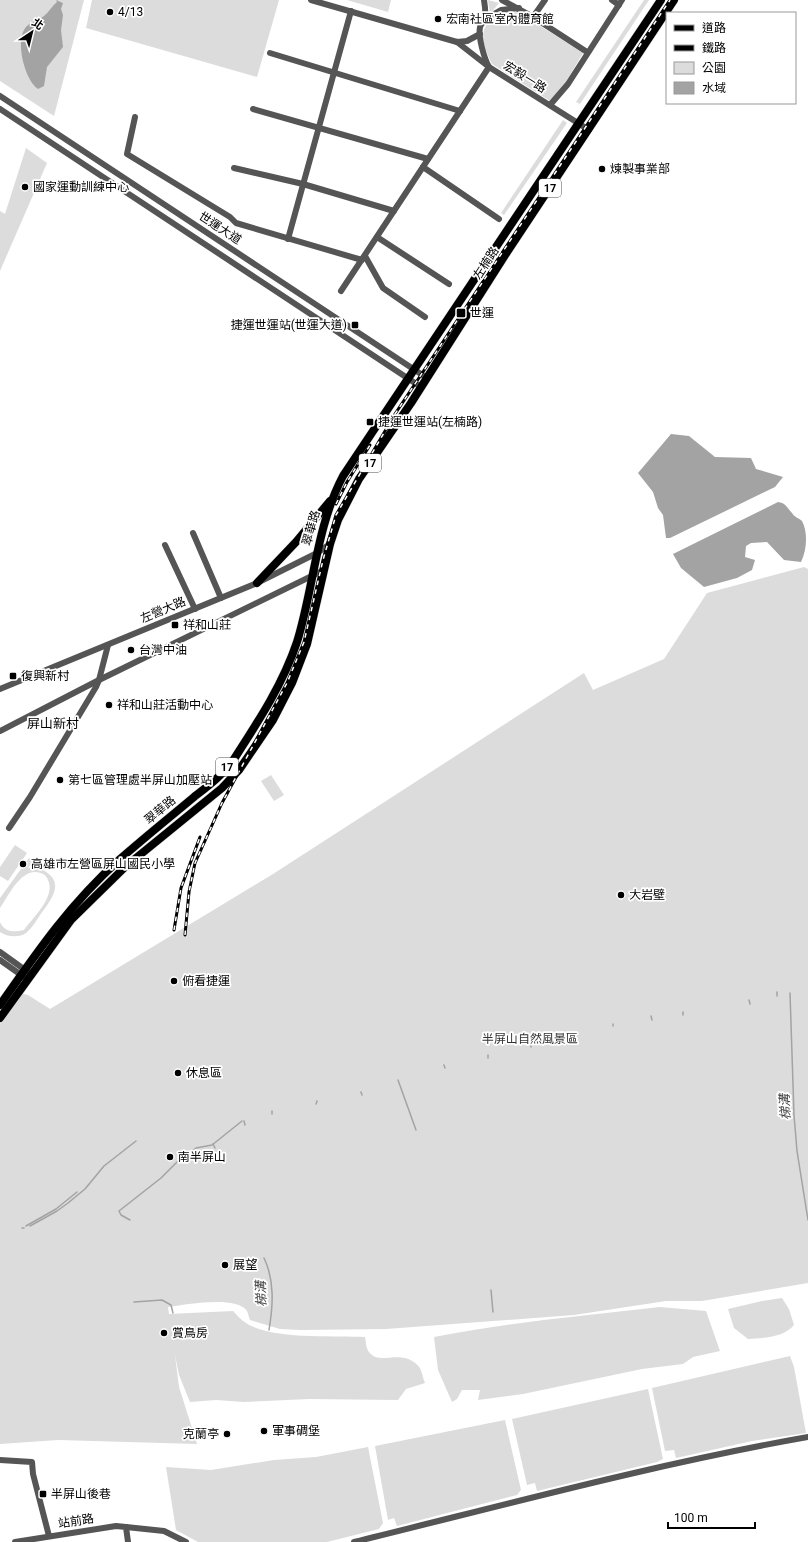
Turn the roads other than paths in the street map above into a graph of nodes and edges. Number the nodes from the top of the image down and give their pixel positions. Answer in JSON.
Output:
{"nodes":[{"id":1,"x":311,"y":0,"type":"edge"},
{"id":2,"x":484,"y":0,"type":"edge"},
{"id":3,"x":502,"y":0,"type":"edge"},
{"id":4,"x":544,"y":0,"type":"edge"},
{"id":5,"x":612,"y":0,"type":"edge"},
{"id":6,"x":661,"y":0,"type":"edge"},
{"id":7,"x":674,"y":0,"type":"edge"},
{"id":8,"x":621,"y":2,"type":"edge"},
{"id":9,"x":519,"y":8,"type":"junction"},
{"id":10,"x":351,"y":11,"type":"junction"},
{"id":11,"x":666,"y":12,"type":"edge"},
{"id":12,"x":666,"y":12,"type":"edge"},
{"id":13,"x":533,"y":17,"type":"junction"},
{"id":14,"x":485,"y":19,"type":"junction"},
{"id":15,"x":480,"y":34,"type":"junction"},
{"id":16,"x":457,"y":42,"type":"junction"},
{"id":17,"x":587,"y":52,"type":"junction"},
{"id":18,"x":270,"y":54,"type":"dead end"},
{"id":19,"x":489,"y":67,"type":"junction"},
{"id":20,"x":334,"y":73,"type":"junction"},
{"id":21,"x":0,"y":96,"type":"edge"},
{"id":22,"x":550,"y":105,"type":"junction"},
{"id":23,"x":0,"y":109,"type":"edge"},
{"id":24,"x":253,"y":109,"type":"dead end"},
{"id":25,"x":460,"y":111,"type":"junction"},
{"id":26,"x":135,"y":116,"type":"dead end"},
{"id":27,"x":579,"y":124,"type":"junction"},
{"id":28,"x":319,"y":128,"type":"junction"},
{"id":29,"x":589,"y":130,"type":"junction"},
{"id":30,"x":428,"y":159,"type":"junction"},
{"id":31,"x":423,"y":167,"type":"junction"},
{"id":32,"x":234,"y":168,"type":"dead end"},
{"id":33,"x":303,"y":184,"type":"junction"},
{"id":34,"x":394,"y":211,"type":"junction"},
{"id":35,"x":499,"y":219,"type":"dead end"},
{"id":36,"x":377,"y":237,"type":"junction"},
{"id":37,"x":288,"y":239,"type":"junction"},
{"id":38,"x":363,"y":258,"type":"junction"},
{"id":39,"x":449,"y":284,"type":"dead end"},
{"id":40,"x":341,"y":291,"type":"dead end"},
{"id":41,"x":425,"y":317,"type":"dead end"},
{"id":42,"x":414,"y":369,"type":"junction"},
{"id":43,"x":408,"y":378,"type":"junction"},
{"id":44,"x":427,"y":378,"type":"junction"},
{"id":45,"x":421,"y":387,"type":"junction"},
{"id":46,"x":333,"y":497,"type":"junction"},
{"id":47,"x":193,"y":534,"type":"dead end"},
{"id":48,"x":330,"y":544,"type":"junction"},
{"id":49,"x":165,"y":545,"type":"dead end"},
{"id":50,"x":317,"y":553,"type":"junction"},
{"id":51,"x":324,"y":570,"type":"junction"},
{"id":52,"x":312,"y":575,"type":"junction"},
{"id":53,"x":257,"y":583,"type":"junction"},
{"id":54,"x":221,"y":598,"type":"junction"},
{"id":55,"x":195,"y":609,"type":"junction"},
{"id":56,"x":108,"y":645,"type":"junction"},
{"id":57,"x":99,"y":680,"type":"junction"},
{"id":58,"x":0,"y":690,"type":"edge"},
{"id":59,"x":0,"y":731,"type":"edge"},
{"id":60,"x":9,"y":828,"type":"dead end"},
{"id":61,"x":0,"y":952,"type":"edge"},
{"id":62,"x":0,"y":960,"type":"edge"},
{"id":63,"x":26,"y":974,"type":"junction"},
{"id":64,"x":0,"y":1005,"type":"edge"},
{"id":65,"x":0,"y":1018,"type":"edge"},
{"id":66,"x":808,"y":1437,"type":"edge"},
{"id":67,"x":0,"y":1460,"type":"edge"},
{"id":68,"x":126,"y":1527,"type":"junction"},
{"id":69,"x":49,"y":1536,"type":"junction"},
{"id":70,"x":15,"y":1542,"type":"edge"},
{"id":71,"x":128,"y":1542,"type":"edge"},
{"id":72,"x":186,"y":1542,"type":"edge"},
{"id":73,"x":354,"y":1542,"type":"edge"}],
"edges":[{"from":1,"to":10,"type":"street"},
{"from":2,"to":14,"type":"street","name":"宏毅一路"},
{"from":3,"to":9,"type":"street"},
{"from":4,"to":13,"type":"street"},
{"from":5,"to":8,"type":"street"},
{"from":6,"to":27,"type":"main road","name":"左楠路","number":"17"},
{"from":7,"to":12,"type":"main road","name":"左楠路","number":"17"},
{"from":8,"to":17,"type":"street"},
{"from":9,"to":13,"type":"street"},
{"from":9,"to":14,"type":"street"},
{"from":10,"to":16,"type":"street"},
{"from":10,"to":20,"type":"street"},
{"from":11,"to":29,"type":"main road","name":"左楠路","number":"17"},
{"from":13,"to":17,"type":"street"},
{"from":14,"to":15,"type":"street","name":"宏毅一路"},
{"from":15,"to":16,"type":"street"},
{"from":15,"to":19,"type":"street","name":"宏毅一路"},
{"from":16,"to":19,"type":"street"},
{"from":17,"to":22,"type":"street"},
{"from":18,"to":20,"type":"street"},
{"from":19,"to":22,"type":"street","name":"宏毅一路"},
{"from":19,"to":25,"type":"street"},
{"from":20,"to":25,"type":"street"},
{"from":20,"to":28,"type":"street"},
{"from":21,"to":42,"type":"street","name":"世運大道"},
{"from":22,"to":27,"type":"street","name":"宏毅一路"},
{"from":23,"to":43,"type":"street","name":"世運大道"},
{"from":24,"to":28,"type":"street"},
{"from":25,"to":30,"type":"street"},
{"from":26,"to":37,"type":"street"},
{"from":27,"to":29,"type":"street","name":"宏毅一路"},
{"from":27,"to":42,"type":"main road","name":"左楠路","number":"17"},
{"from":28,"to":30,"type":"street"},
{"from":28,"to":33,"type":"street"},
{"from":29,"to":44,"type":"main road","name":"左楠路","number":"17"},
{"from":30,"to":31,"type":"street"},
{"from":31,"to":34,"type":"street"},
{"from":31,"to":35,"type":"street"},
{"from":32,"to":33,"type":"street"},
{"from":33,"to":34,"type":"street"},
{"from":33,"to":37,"type":"street"},
{"from":34,"to":36,"type":"street"},
{"from":36,"to":38,"type":"street"},
{"from":36,"to":39,"type":"street"},
{"from":37,"to":38,"type":"street"},
{"from":38,"to":40,"type":"street"},
{"from":38,"to":41,"type":"street"},
{"from":42,"to":43,"type":"main road","name":"左楠路","number":"17"},
{"from":42,"to":44,"type":"street","name":"世運大道"},
{"from":43,"to":45,"type":"street","name":"世運大道"},
{"from":43,"to":46,"type":"main road","name":"左楠路","number":"17"},
{"from":44,"to":45,"type":"main road","name":"左楠路","number":"17"},
{"from":45,"to":48,"type":"main road","name":"左楠路","number":"17"},
{"from":46,"to":50,"type":"main road","name":"翠華路","number":"17"},
{"from":46,"to":53,"type":"main road"},
{"from":47,"to":54,"type":"street"},
{"from":48,"to":50,"type":"street","name":"左營大路"},
{"from":48,"to":51,"type":"main road","name":"翠華路","number":"17"},
{"from":49,"to":55,"type":"street"},
{"from":50,"to":52,"type":"main road","name":"翠華路","number":"17"},
{"from":50,"to":53,"type":"street","name":"左營大路"},
{"from":51,"to":52,"type":"street"},
{"from":51,"to":63,"type":"main road","name":"翠華路","number":"17"},
{"from":52,"to":57,"type":"street"},
{"from":52,"to":63,"type":"main road","name":"翠華路","number":"17"},
{"from":53,"to":54,"type":"street","name":"左營大路"},
{"from":54,"to":55,"type":"street","name":"左營大路"},
{"from":55,"to":56,"type":"street","name":"左營大路"},
{"from":56,"to":57,"type":"street"},
{"from":56,"to":58,"type":"street","name":"左營大路"},
{"from":57,"to":59,"type":"street"},
{"from":57,"to":60,"type":"street"},
{"from":61,"to":63,"type":"street"},
{"from":62,"to":63,"type":"street"},
{"from":63,"to":64,"type":"main road","name":"翠華路","number":"17"},
{"from":63,"to":65,"type":"main road","name":"翠華路","number":"17"},
{"from":66,"to":73,"type":"street"},
{"from":67,"to":69,"type":"street"},
{"from":68,"to":69,"type":"street","name":"站前路"},
{"from":68,"to":71,"type":"street"},
{"from":68,"to":72,"type":"street","name":"站前路"},
{"from":69,"to":70,"type":"street","name":"站前路"}]}
